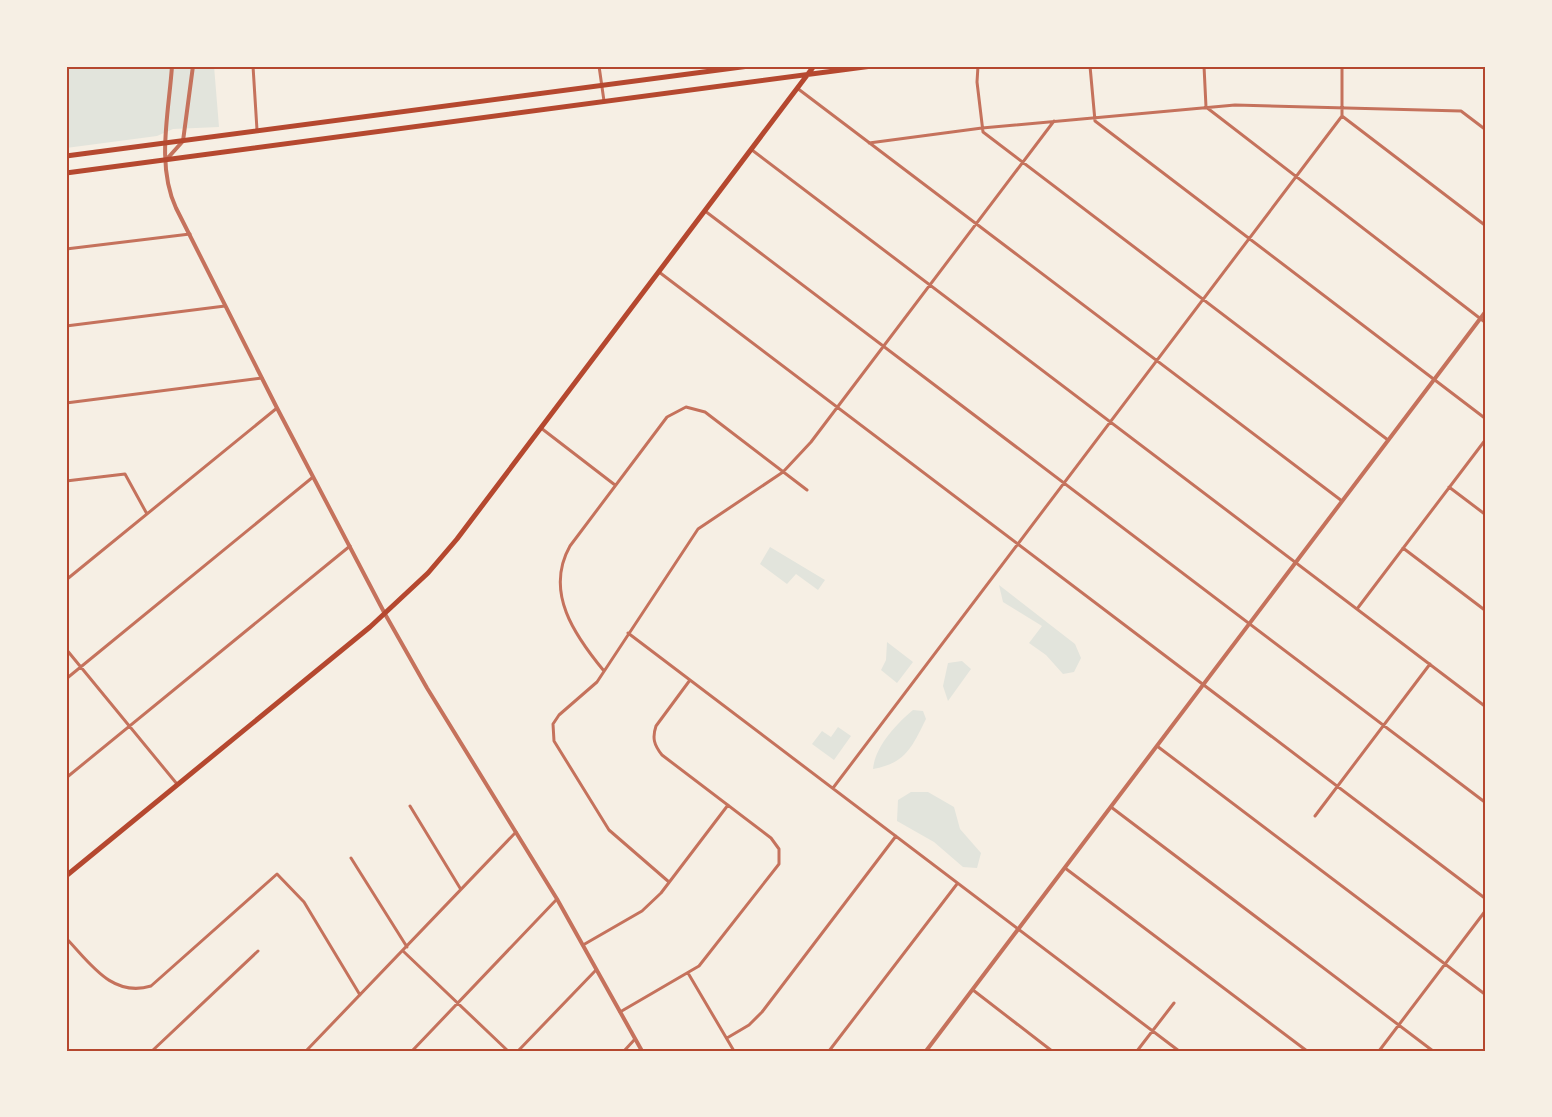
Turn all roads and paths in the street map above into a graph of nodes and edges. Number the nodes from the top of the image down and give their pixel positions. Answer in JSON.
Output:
{"nodes":[{"id":1,"x":172,"y":66,"type":"edge"},
{"id":2,"x":193,"y":66,"type":"edge"},
{"id":3,"x":253,"y":66,"type":"edge"},
{"id":4,"x":598,"y":66,"type":"edge"},
{"id":5,"x":749,"y":66,"type":"edge"},
{"id":6,"x":814,"y":66,"type":"edge"},
{"id":7,"x":872,"y":66,"type":"edge"},
{"id":8,"x":978,"y":66,"type":"edge"},
{"id":9,"x":1090,"y":66,"type":"edge"},
{"id":10,"x":1204,"y":66,"type":"edge"},
{"id":11,"x":1342,"y":66,"type":"edge"},
{"id":12,"x":808,"y":75,"type":"junction"},
{"id":13,"x":602,"y":87,"type":"junction"},
{"id":14,"x":797,"y":88,"type":"junction"},
{"id":15,"x":604,"y":103,"type":"junction"},
{"id":16,"x":1206,"y":107,"type":"junction"},
{"id":17,"x":1341,"y":108,"type":"junction"},
{"id":18,"x":1342,"y":116,"type":"junction"},
{"id":19,"x":1095,"y":117,"type":"junction"},
{"id":20,"x":1054,"y":121,"type":"junction"},
{"id":21,"x":982,"y":128,"type":"junction"},
{"id":22,"x":1486,"y":130,"type":"edge"},
{"id":23,"x":257,"y":132,"type":"junction"},
{"id":24,"x":183,"y":141,"type":"junction"},
{"id":25,"x":167,"y":143,"type":"junction"},
{"id":26,"x":868,"y":143,"type":"junction"},
{"id":27,"x":752,"y":150,"type":"junction"},
{"id":28,"x":66,"y":156,"type":"edge"},
{"id":29,"x":165,"y":161,"type":"junction"},
{"id":30,"x":1022,"y":163,"type":"junction"},
{"id":31,"x":66,"y":173,"type":"edge"},
{"id":32,"x":1296,"y":178,"type":"junction"},
{"id":33,"x":705,"y":211,"type":"junction"},
{"id":34,"x":976,"y":224,"type":"junction"},
{"id":35,"x":1486,"y":226,"type":"edge"},
{"id":36,"x":190,"y":234,"type":"junction"},
{"id":37,"x":1249,"y":239,"type":"junction"},
{"id":38,"x":66,"y":249,"type":"edge"},
{"id":39,"x":659,"y":272,"type":"junction"},
{"id":40,"x":930,"y":285,"type":"junction"},
{"id":41,"x":1203,"y":300,"type":"junction"},
{"id":42,"x":226,"y":306,"type":"junction"},
{"id":43,"x":1486,"y":311,"type":"edge"},
{"id":44,"x":1480,"y":318,"type":"junction"},
{"id":45,"x":1486,"y":323,"type":"edge"},
{"id":46,"x":66,"y":326,"type":"edge"},
{"id":47,"x":884,"y":346,"type":"junction"},
{"id":48,"x":1157,"y":361,"type":"junction"},
{"id":49,"x":262,"y":378,"type":"junction"},
{"id":50,"x":1435,"y":379,"type":"junction"},
{"id":51,"x":66,"y":404,"type":"edge"},
{"id":52,"x":837,"y":407,"type":"junction"},
{"id":53,"x":277,"y":408,"type":"junction"},
{"id":54,"x":1486,"y":419,"type":"edge"},
{"id":55,"x":1110,"y":422,"type":"junction"},
{"id":56,"x":541,"y":428,"type":"junction"},
{"id":57,"x":1486,"y":439,"type":"edge"},
{"id":58,"x":1388,"y":440,"type":"junction"},
{"id":59,"x":783,"y":472,"type":"junction"},
{"id":60,"x":313,"y":477,"type":"junction"},
{"id":61,"x":66,"y":481,"type":"edge"},
{"id":62,"x":1064,"y":483,"type":"junction"},
{"id":63,"x":615,"y":485,"type":"junction"},
{"id":64,"x":1449,"y":487,"type":"junction"},
{"id":65,"x":807,"y":490,"type":"dead end"},
{"id":66,"x":1342,"y":501,"type":"junction"},
{"id":67,"x":147,"y":514,"type":"junction"},
{"id":68,"x":1486,"y":515,"type":"edge"},
{"id":69,"x":1018,"y":544,"type":"junction"},
{"id":70,"x":350,"y":546,"type":"junction"},
{"id":71,"x":1403,"y":548,"type":"junction"},
{"id":72,"x":1296,"y":563,"type":"junction"},
{"id":73,"x":66,"y":580,"type":"edge"},
{"id":74,"x":1357,"y":609,"type":"junction"},
{"id":75,"x":1486,"y":611,"type":"edge"},
{"id":76,"x":385,"y":614,"type":"junction"},
{"id":77,"x":1249,"y":624,"type":"junction"},
{"id":78,"x":628,"y":633,"type":"junction"},
{"id":79,"x":66,"y":649,"type":"edge"},
{"id":80,"x":1430,"y":664,"type":"junction"},
{"id":81,"x":81,"y":667,"type":"junction"},
{"id":82,"x":604,"y":671,"type":"junction"},
{"id":83,"x":66,"y":679,"type":"edge"},
{"id":84,"x":690,"y":680,"type":"junction"},
{"id":85,"x":1203,"y":685,"type":"junction"},
{"id":86,"x":1486,"y":707,"type":"edge"},
{"id":87,"x":129,"y":726,"type":"junction"},
{"id":88,"x":1384,"y":726,"type":"junction"},
{"id":89,"x":1157,"y":746,"type":"junction"},
{"id":90,"x":66,"y":778,"type":"edge"},
{"id":91,"x":179,"y":786,"type":"junction"},
{"id":92,"x":1337,"y":786,"type":"junction"},
{"id":93,"x":833,"y":788,"type":"junction"},
{"id":94,"x":1486,"y":803,"type":"edge"},
{"id":95,"x":728,"y":805,"type":"junction"},
{"id":96,"x":410,"y":806,"type":"dead end"},
{"id":97,"x":1111,"y":807,"type":"junction"},
{"id":98,"x":1315,"y":816,"type":"dead end"},
{"id":99,"x":516,"y":831,"type":"junction"},
{"id":100,"x":896,"y":836,"type":"junction"},
{"id":101,"x":351,"y":858,"type":"dead end"},
{"id":102,"x":1065,"y":868,"type":"junction"},
{"id":103,"x":66,"y":876,"type":"edge"},
{"id":104,"x":669,"y":882,"type":"junction"},
{"id":105,"x":957,"y":884,"type":"junction"},
{"id":106,"x":460,"y":888,"type":"junction"},
{"id":107,"x":557,"y":899,"type":"junction"},
{"id":108,"x":1486,"y":899,"type":"edge"},
{"id":109,"x":1486,"y":910,"type":"edge"},
{"id":110,"x":1018,"y":929,"type":"junction"},
{"id":111,"x":66,"y":938,"type":"edge"},
{"id":112,"x":583,"y":945,"type":"junction"},
{"id":113,"x":407,"y":946,"type":"junction"},
{"id":114,"x":258,"y":951,"type":"dead end"},
{"id":115,"x":403,"y":951,"type":"junction"},
{"id":116,"x":1445,"y":964,"type":"junction"},
{"id":117,"x":596,"y":970,"type":"junction"},
{"id":118,"x":688,"y":973,"type":"junction"},
{"id":119,"x":971,"y":989,"type":"junction"},
{"id":120,"x":360,"y":994,"type":"junction"},
{"id":121,"x":1486,"y":995,"type":"edge"},
{"id":122,"x":458,"y":1003,"type":"junction"},
{"id":123,"x":1174,"y":1003,"type":"dead end"},
{"id":124,"x":620,"y":1012,"type":"junction"},
{"id":125,"x":1399,"y":1025,"type":"junction"},
{"id":126,"x":1152,"y":1031,"type":"junction"},
{"id":127,"x":727,"y":1038,"type":"junction"},
{"id":128,"x":635,"y":1039,"type":"junction"},
{"id":129,"x":152,"y":1051,"type":"edge"},
{"id":130,"x":306,"y":1051,"type":"edge"},
{"id":131,"x":412,"y":1051,"type":"edge"},
{"id":132,"x":508,"y":1051,"type":"edge"},
{"id":133,"x":518,"y":1051,"type":"edge"},
{"id":134,"x":624,"y":1051,"type":"edge"},
{"id":135,"x":642,"y":1051,"type":"edge"},
{"id":136,"x":734,"y":1051,"type":"edge"},
{"id":137,"x":829,"y":1051,"type":"edge"},
{"id":138,"x":926,"y":1051,"type":"edge"},
{"id":139,"x":1053,"y":1051,"type":"edge"},
{"id":140,"x":1137,"y":1051,"type":"edge"},
{"id":141,"x":1179,"y":1051,"type":"edge"},
{"id":142,"x":1307,"y":1051,"type":"edge"},
{"id":143,"x":1379,"y":1051,"type":"edge"},
{"id":144,"x":1433,"y":1051,"type":"edge"}],
"edges":[{"from":1,"to":25,"type":"street"},
{"from":2,"to":24,"type":"street"},
{"from":3,"to":23,"type":"street"},
{"from":4,"to":13,"type":"street"},
{"from":5,"to":13,"type":"main road"},
{"from":6,"to":12,"type":"main road"},
{"from":7,"to":12,"type":"main road"},
{"from":8,"to":21,"type":"street"},
{"from":9,"to":19,"type":"street"},
{"from":10,"to":16,"type":"street"},
{"from":11,"to":17,"type":"street"},
{"from":12,"to":14,"type":"main road"},
{"from":12,"to":15,"type":"main road"},
{"from":13,"to":15,"type":"street"},
{"from":13,"to":23,"type":"main road"},
{"from":14,"to":26,"type":"street"},
{"from":14,"to":27,"type":"main road"},
{"from":15,"to":29,"type":"main road"},
{"from":16,"to":17,"type":"street"},
{"from":16,"to":19,"type":"street"},
{"from":16,"to":32,"type":"street"},
{"from":17,"to":18,"type":"street"},
{"from":17,"to":22,"type":"street"},
{"from":18,"to":32,"type":"street"},
{"from":18,"to":35,"type":"street"},
{"from":19,"to":20,"type":"street"},
{"from":19,"to":37,"type":"street"},
{"from":20,"to":21,"type":"street"},
{"from":20,"to":30,"type":"street"},
{"from":21,"to":26,"type":"street"},
{"from":21,"to":30,"type":"street"},
{"from":23,"to":24,"type":"main road"},
{"from":24,"to":25,"type":"main road"},
{"from":24,"to":29,"type":"street"},
{"from":25,"to":28,"type":"main road"},
{"from":25,"to":29,"type":"street"},
{"from":26,"to":34,"type":"street"},
{"from":27,"to":33,"type":"main road"},
{"from":27,"to":40,"type":"street"},
{"from":29,"to":31,"type":"main road"},
{"from":29,"to":36,"type":"street"},
{"from":30,"to":34,"type":"street"},
{"from":30,"to":41,"type":"street"},
{"from":32,"to":37,"type":"street"},
{"from":32,"to":44,"type":"street"},
{"from":33,"to":39,"type":"main road"},
{"from":33,"to":47,"type":"street"},
{"from":34,"to":40,"type":"street"},
{"from":34,"to":48,"type":"street"},
{"from":36,"to":38,"type":"street"},
{"from":36,"to":42,"type":"street"},
{"from":37,"to":41,"type":"street"},
{"from":37,"to":50,"type":"street"},
{"from":39,"to":52,"type":"street"},
{"from":39,"to":56,"type":"main road"},
{"from":40,"to":47,"type":"street"},
{"from":40,"to":55,"type":"street"},
{"from":41,"to":48,"type":"street"},
{"from":41,"to":58,"type":"street"},
{"from":42,"to":46,"type":"street"},
{"from":42,"to":49,"type":"street"},
{"from":43,"to":44,"type":"street"},
{"from":44,"to":45,"type":"street"},
{"from":44,"to":50,"type":"street"},
{"from":47,"to":52,"type":"street"},
{"from":47,"to":62,"type":"street"},
{"from":48,"to":55,"type":"street"},
{"from":48,"to":66,"type":"street"},
{"from":49,"to":51,"type":"street"},
{"from":49,"to":53,"type":"street"},
{"from":50,"to":54,"type":"street"},
{"from":50,"to":58,"type":"street"},
{"from":52,"to":59,"type":"street"},
{"from":52,"to":69,"type":"street"},
{"from":53,"to":60,"type":"street"},
{"from":53,"to":67,"type":"street"},
{"from":55,"to":62,"type":"street"},
{"from":55,"to":72,"type":"street"},
{"from":56,"to":63,"type":"street"},
{"from":56,"to":76,"type":"main road"},
{"from":57,"to":64,"type":"street"},
{"from":58,"to":66,"type":"street"},
{"from":59,"to":63,"type":"street"},
{"from":59,"to":65,"type":"street"},
{"from":59,"to":78,"type":"street"},
{"from":60,"to":70,"type":"street"},
{"from":60,"to":81,"type":"street"},
{"from":61,"to":67,"type":"street"},
{"from":62,"to":69,"type":"street"},
{"from":62,"to":77,"type":"street"},
{"from":63,"to":82,"type":"street"},
{"from":64,"to":68,"type":"street"},
{"from":64,"to":71,"type":"street"},
{"from":66,"to":72,"type":"street"},
{"from":67,"to":73,"type":"street"},
{"from":69,"to":85,"type":"street"},
{"from":69,"to":93,"type":"street"},
{"from":70,"to":76,"type":"street"},
{"from":70,"to":87,"type":"street"},
{"from":71,"to":74,"type":"street"},
{"from":71,"to":75,"type":"street"},
{"from":72,"to":74,"type":"street"},
{"from":72,"to":77,"type":"street"},
{"from":74,"to":80,"type":"street"},
{"from":76,"to":91,"type":"main road"},
{"from":76,"to":99,"type":"street"},
{"from":77,"to":85,"type":"street"},
{"from":77,"to":88,"type":"street"},
{"from":78,"to":82,"type":"street"},
{"from":78,"to":84,"type":"street"},
{"from":79,"to":81,"type":"street"},
{"from":80,"to":86,"type":"street"},
{"from":80,"to":88,"type":"street"},
{"from":81,"to":83,"type":"street"},
{"from":81,"to":87,"type":"street"},
{"from":82,"to":104,"type":"street"},
{"from":84,"to":93,"type":"street"},
{"from":84,"to":95,"type":"street"},
{"from":85,"to":89,"type":"street"},
{"from":85,"to":92,"type":"street"},
{"from":87,"to":90,"type":"street"},
{"from":87,"to":91,"type":"street"},
{"from":88,"to":92,"type":"street"},
{"from":88,"to":94,"type":"street"},
{"from":89,"to":97,"type":"street"},
{"from":89,"to":116,"type":"street"},
{"from":91,"to":103,"type":"main road"},
{"from":92,"to":98,"type":"street"},
{"from":92,"to":108,"type":"street"},
{"from":93,"to":100,"type":"street"},
{"from":95,"to":104,"type":"street"},
{"from":95,"to":118,"type":"street"},
{"from":96,"to":106,"type":"street"},
{"from":97,"to":102,"type":"street"},
{"from":97,"to":125,"type":"street"},
{"from":99,"to":106,"type":"street"},
{"from":99,"to":107,"type":"street"},
{"from":100,"to":105,"type":"street"},
{"from":100,"to":127,"type":"street"},
{"from":101,"to":113,"type":"street"},
{"from":102,"to":110,"type":"street"},
{"from":102,"to":142,"type":"street"},
{"from":104,"to":112,"type":"street"},
{"from":105,"to":110,"type":"street"},
{"from":105,"to":137,"type":"street"},
{"from":106,"to":113,"type":"street"},
{"from":107,"to":112,"type":"street"},
{"from":107,"to":122,"type":"street"},
{"from":109,"to":116,"type":"street"},
{"from":110,"to":119,"type":"street"},
{"from":110,"to":126,"type":"street"},
{"from":111,"to":120,"type":"street"},
{"from":112,"to":117,"type":"street"},
{"from":113,"to":115,"type":"street"},
{"from":114,"to":129,"type":"street"},
{"from":115,"to":120,"type":"street"},
{"from":115,"to":122,"type":"street"},
{"from":116,"to":121,"type":"street"},
{"from":116,"to":125,"type":"street"},
{"from":117,"to":124,"type":"street"},
{"from":117,"to":133,"type":"street"},
{"from":118,"to":124,"type":"street"},
{"from":118,"to":127,"type":"street"},
{"from":119,"to":138,"type":"street"},
{"from":119,"to":139,"type":"street"},
{"from":120,"to":130,"type":"street"},
{"from":122,"to":131,"type":"street"},
{"from":122,"to":132,"type":"street"},
{"from":123,"to":126,"type":"street"},
{"from":124,"to":128,"type":"street"},
{"from":125,"to":143,"type":"street"},
{"from":125,"to":144,"type":"street"},
{"from":126,"to":140,"type":"street"},
{"from":126,"to":141,"type":"street"},
{"from":127,"to":136,"type":"street"},
{"from":128,"to":134,"type":"street"},
{"from":128,"to":135,"type":"street"}]}
